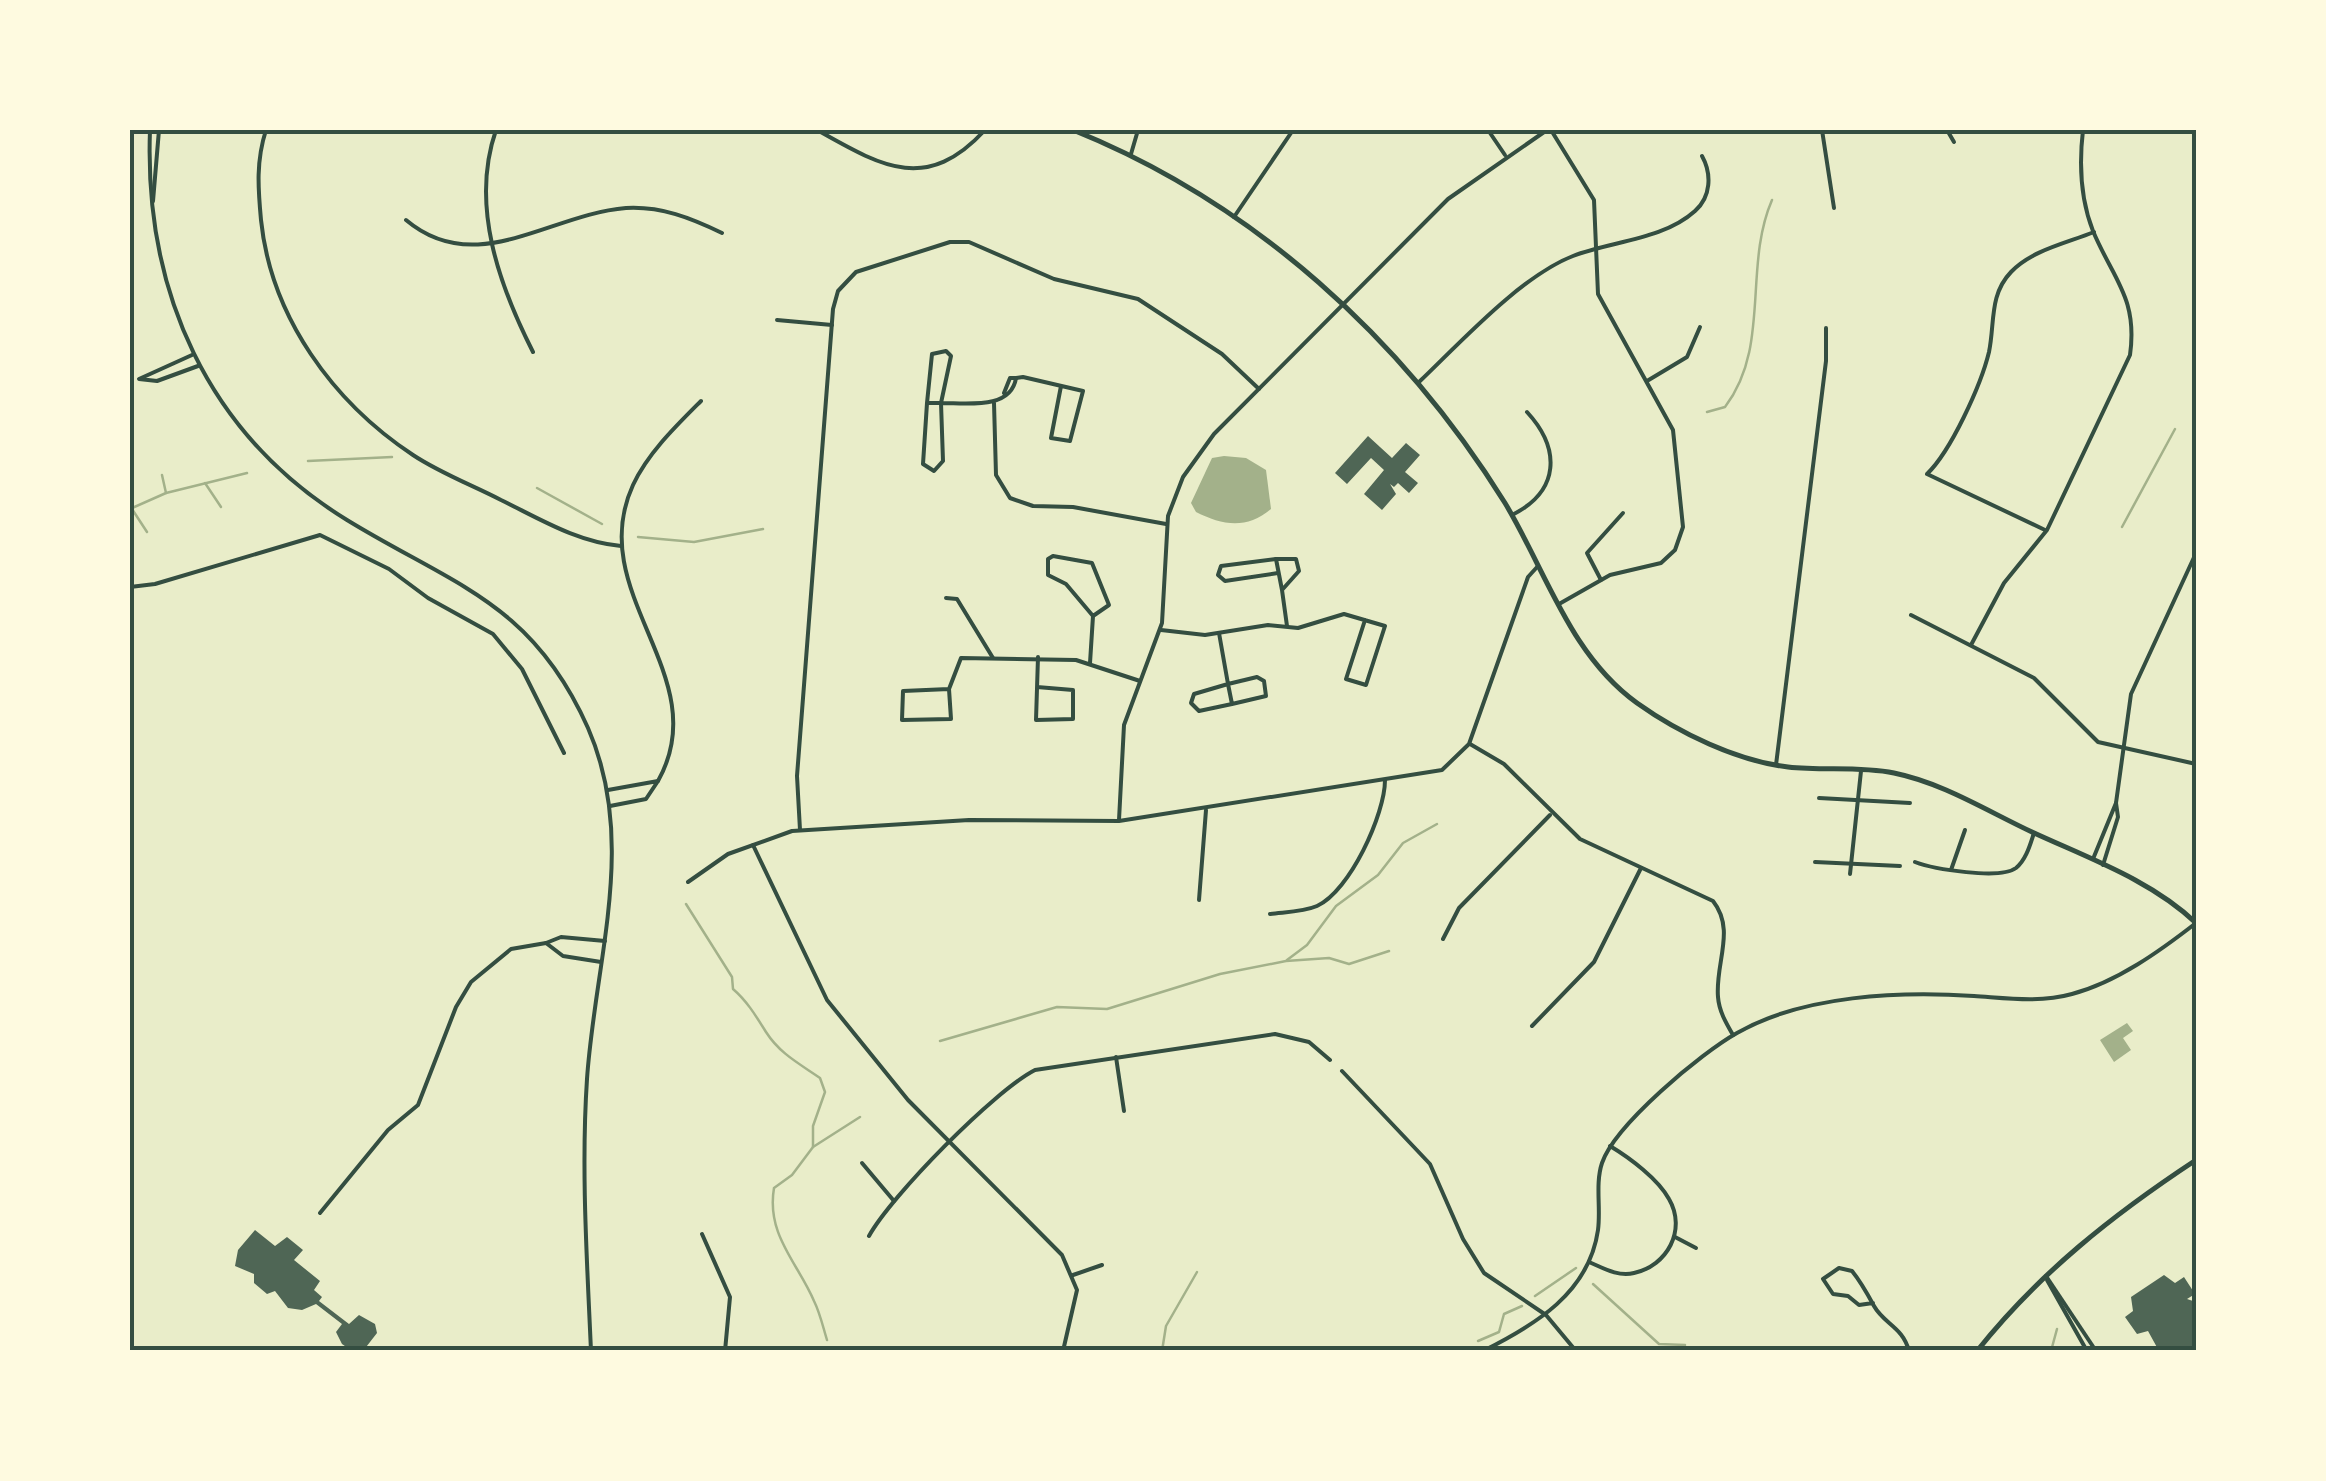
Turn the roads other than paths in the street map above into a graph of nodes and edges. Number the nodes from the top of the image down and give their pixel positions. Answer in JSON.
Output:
{"nodes":[{"id":1,"x":150,"y":130,"type":"edge"},
{"id":2,"x":159,"y":130,"type":"edge"},
{"id":3,"x":266,"y":130,"type":"edge"},
{"id":4,"x":496,"y":130,"type":"edge"},
{"id":5,"x":817,"y":130,"type":"edge"},
{"id":6,"x":985,"y":130,"type":"edge"},
{"id":7,"x":1073,"y":130,"type":"edge"},
{"id":8,"x":1138,"y":130,"type":"edge"},
{"id":9,"x":1293,"y":130,"type":"edge"},
{"id":10,"x":1488,"y":130,"type":"edge"},
{"id":11,"x":1549,"y":130,"type":"edge"},
{"id":12,"x":1822,"y":130,"type":"edge"},
{"id":13,"x":1948,"y":130,"type":"edge"},
{"id":14,"x":2083,"y":130,"type":"edge"},
{"id":15,"x":1954,"y":142,"type":"dead end"},
{"id":16,"x":1130,"y":154,"type":"junction"},
{"id":17,"x":1702,"y":156,"type":"dead end"},
{"id":18,"x":1507,"y":157,"type":"junction"},
{"id":19,"x":152,"y":206,"type":"junction"},
{"id":20,"x":1834,"y":208,"type":"dead end"},
{"id":21,"x":1234,"y":218,"type":"junction"},
{"id":22,"x":406,"y":220,"type":"dead end"},
{"id":23,"x":2094,"y":232,"type":"junction"},
{"id":24,"x":722,"y":233,"type":"dead end"},
{"id":25,"x":492,"y":243,"type":"junction"},
{"id":26,"x":1596,"y":250,"type":"junction"},
{"id":27,"x":1344,"y":304,"type":"junction"},
{"id":28,"x":777,"y":320,"type":"dead end"},
{"id":29,"x":832,"y":324,"type":"junction"},
{"id":30,"x":1700,"y":326,"type":"dead end"},
{"id":31,"x":1826,"y":328,"type":"dead end"},
{"id":32,"x":533,"y":352,"type":"dead end"},
{"id":33,"x":192,"y":355,"type":"junction"},
{"id":34,"x":198,"y":366,"type":"junction"},
{"id":35,"x":130,"y":379,"type":"edge"},
{"id":36,"x":139,"y":379,"type":"junction"},
{"id":37,"x":1420,"y":381,"type":"junction"},
{"id":38,"x":1646,"y":381,"type":"junction"},
{"id":39,"x":1061,"y":386,"type":"junction"},
{"id":40,"x":1259,"y":388,"type":"junction"},
{"id":41,"x":701,"y":401,"type":"dead end"},
{"id":42,"x":941,"y":402,"type":"junction"},
{"id":43,"x":927,"y":403,"type":"junction"},
{"id":44,"x":994,"y":404,"type":"junction"},
{"id":45,"x":1528,"y":412,"type":"dead end"},
{"id":46,"x":1623,"y":513,"type":"dead end"},
{"id":47,"x":1512,"y":515,"type":"junction"},
{"id":48,"x":1166,"y":524,"type":"junction"},
{"id":49,"x":2047,"y":530,"type":"junction"},
{"id":50,"x":621,"y":546,"type":"junction"},
{"id":51,"x":2196,"y":552,"type":"edge"},
{"id":52,"x":1276,"y":559,"type":"junction"},
{"id":53,"x":1538,"y":566,"type":"junction"},
{"id":54,"x":1278,"y":574,"type":"junction"},
{"id":55,"x":1601,"y":580,"type":"junction"},
{"id":56,"x":130,"y":586,"type":"edge"},
{"id":57,"x":1282,"y":590,"type":"junction"},
{"id":58,"x":946,"y":598,"type":"dead end"},
{"id":59,"x":1559,"y":604,"type":"junction"},
{"id":60,"x":1911,"y":614,"type":"dead end"},
{"id":61,"x":1093,"y":616,"type":"junction"},
{"id":62,"x":1365,"y":620,"type":"junction"},
{"id":63,"x":1287,"y":626,"type":"junction"},
{"id":64,"x":1160,"y":630,"type":"junction"},
{"id":65,"x":1219,"y":633,"type":"junction"},
{"id":66,"x":1972,"y":645,"type":"junction"},
{"id":67,"x":1038,"y":657,"type":"junction"},
{"id":68,"x":993,"y":658,"type":"junction"},
{"id":69,"x":1090,"y":663,"type":"junction"},
{"id":70,"x":1140,"y":681,"type":"junction"},
{"id":71,"x":1228,"y":684,"type":"junction"},
{"id":72,"x":1037,"y":687,"type":"junction"},
{"id":73,"x":949,"y":689,"type":"junction"},
{"id":74,"x":1232,"y":704,"type":"junction"},
{"id":75,"x":1469,"y":744,"type":"junction"},
{"id":76,"x":2122,"y":748,"type":"junction"},
{"id":77,"x":564,"y":753,"type":"dead end"},
{"id":78,"x":2196,"y":764,"type":"edge"},
{"id":79,"x":1776,"y":765,"type":"junction"},
{"id":80,"x":1861,"y":770,"type":"junction"},
{"id":81,"x":1385,"y":780,"type":"junction"},
{"id":82,"x":658,"y":782,"type":"junction"},
{"id":83,"x":608,"y":790,"type":"junction"},
{"id":84,"x":1819,"y":798,"type":"dead end"},
{"id":85,"x":1860,"y":800,"type":"junction"},
{"id":86,"x":1910,"y":803,"type":"dead end"},
{"id":87,"x":2116,"y":803,"type":"junction"},
{"id":88,"x":610,"y":806,"type":"junction"},
{"id":89,"x":1206,"y":810,"type":"junction"},
{"id":90,"x":1551,"y":814,"type":"junction"},
{"id":91,"x":1119,"y":821,"type":"junction"},
{"id":92,"x":800,"y":830,"type":"junction"},
{"id":93,"x":1965,"y":830,"type":"dead end"},
{"id":94,"x":2034,"y":833,"type":"junction"},
{"id":95,"x":752,"y":844,"type":"junction"},
{"id":96,"x":2092,"y":860,"type":"junction"},
{"id":97,"x":1816,"y":862,"type":"dead end"},
{"id":98,"x":1914,"y":862,"type":"dead end"},
{"id":99,"x":1851,"y":864,"type":"junction"},
{"id":100,"x":2103,"y":865,"type":"junction"},
{"id":101,"x":1900,"y":866,"type":"dead end"},
{"id":102,"x":1640,"y":868,"type":"junction"},
{"id":103,"x":1951,"y":870,"type":"junction"},
{"id":104,"x":1850,"y":874,"type":"dead end"},
{"id":105,"x":688,"y":882,"type":"dead end"},
{"id":106,"x":1200,"y":900,"type":"dead end"},
{"id":107,"x":1270,"y":914,"type":"dead end"},
{"id":108,"x":2196,"y":923,"type":"edge"},
{"id":109,"x":1444,"y":939,"type":"dead end"},
{"id":110,"x":604,"y":941,"type":"junction"},
{"id":111,"x":546,"y":944,"type":"junction"},
{"id":112,"x":602,"y":962,"type":"junction"},
{"id":113,"x":1532,"y":1026,"type":"dead end"},
{"id":114,"x":1733,"y":1035,"type":"junction"},
{"id":115,"x":1116,"y":1056,"type":"junction"},
{"id":116,"x":1330,"y":1060,"type":"dead end"},
{"id":117,"x":1342,"y":1072,"type":"dead end"},
{"id":118,"x":1124,"y":1111,"type":"dead end"},
{"id":119,"x":952,"y":1144,"type":"junction"},
{"id":120,"x":1610,"y":1146,"type":"junction"},
{"id":121,"x":2196,"y":1160,"type":"edge"},
{"id":122,"x":862,"y":1163,"type":"dead end"},
{"id":123,"x":895,"y":1202,"type":"junction"},
{"id":124,"x":320,"y":1213,"type":"dead end"},
{"id":125,"x":702,"y":1234,"type":"dead end"},
{"id":126,"x":869,"y":1236,"type":"dead end"},
{"id":127,"x":1675,"y":1237,"type":"junction"},
{"id":128,"x":1696,"y":1248,"type":"dead end"},
{"id":129,"x":1589,"y":1262,"type":"junction"},
{"id":130,"x":1102,"y":1265,"type":"dead end"},
{"id":131,"x":1073,"y":1275,"type":"junction"},
{"id":132,"x":2046,"y":1275,"type":"junction"},
{"id":133,"x":1872,"y":1303,"type":"junction"},
{"id":134,"x":1546,"y":1315,"type":"junction"},
{"id":135,"x":591,"y":1351,"type":"edge"},
{"id":136,"x":725,"y":1351,"type":"edge"},
{"id":137,"x":1062,"y":1351,"type":"edge"},
{"id":138,"x":1484,"y":1351,"type":"edge"},
{"id":139,"x":1576,"y":1351,"type":"edge"},
{"id":140,"x":1909,"y":1351,"type":"edge"},
{"id":141,"x":1977,"y":1351,"type":"edge"},
{"id":142,"x":2087,"y":1351,"type":"edge"},
{"id":143,"x":2096,"y":1351,"type":"edge"}],
"edges":[{"from":1,"to":19,"type":"street"},
{"from":2,"to":19,"type":"street"},
{"from":3,"to":50,"type":"street"},
{"from":4,"to":25,"type":"street"},
{"from":5,"to":6,"type":"street"},
{"from":7,"to":16,"type":"main road"},
{"from":8,"to":16,"type":"street"},
{"from":9,"to":21,"type":"street"},
{"from":10,"to":18,"type":"street"},
{"from":11,"to":18,"type":"street"},
{"from":11,"to":26,"type":"street"},
{"from":12,"to":20,"type":"street"},
{"from":13,"to":15,"type":"street"},
{"from":14,"to":23,"type":"street"},
{"from":16,"to":21,"type":"main road"},
{"from":17,"to":26,"type":"street"},
{"from":18,"to":27,"type":"street"},
{"from":19,"to":33,"type":"street"},
{"from":21,"to":27,"type":"main road"},
{"from":22,"to":25,"type":"street"},
{"from":23,"to":49,"type":"street"},
{"from":23,"to":49,"type":"street"},
{"from":24,"to":25,"type":"street"},
{"from":25,"to":32,"type":"street"},
{"from":26,"to":37,"type":"street"},
{"from":26,"to":38,"type":"street"},
{"from":27,"to":37,"type":"main road"},
{"from":27,"to":40,"type":"street"},
{"from":28,"to":29,"type":"street"},
{"from":29,"to":40,"type":"street"},
{"from":29,"to":92,"type":"street"},
{"from":30,"to":38,"type":"street"},
{"from":31,"to":79,"type":"street"},
{"from":33,"to":34,"type":"street"},
{"from":33,"to":36,"type":"street"},
{"from":34,"to":36,"type":"street"},
{"from":34,"to":83,"type":"street"},
{"from":35,"to":36,"type":"street"},
{"from":37,"to":47,"type":"main road"},
{"from":38,"to":55,"type":"street"},
{"from":39,"to":39,"type":"street"},
{"from":39,"to":44,"type":"street"},
{"from":40,"to":48,"type":"street"},
{"from":41,"to":50,"type":"street"},
{"from":42,"to":43,"type":"street"},
{"from":42,"to":43,"type":"street"},
{"from":42,"to":43,"type":"street"},
{"from":42,"to":44,"type":"street"},
{"from":44,"to":48,"type":"street"},
{"from":45,"to":47,"type":"street"},
{"from":46,"to":55,"type":"street"},
{"from":47,"to":53,"type":"main road"},
{"from":48,"to":64,"type":"street"},
{"from":49,"to":66,"type":"street"},
{"from":50,"to":82,"type":"street"},
{"from":51,"to":76,"type":"street"},
{"from":52,"to":54,"type":"street"},
{"from":52,"to":54,"type":"street"},
{"from":52,"to":57,"type":"street"},
{"from":53,"to":59,"type":"main road"},
{"from":53,"to":75,"type":"street"},
{"from":54,"to":57,"type":"street"},
{"from":55,"to":59,"type":"street"},
{"from":56,"to":77,"type":"street"},
{"from":57,"to":63,"type":"street"},
{"from":58,"to":68,"type":"street"},
{"from":59,"to":79,"type":"main road"},
{"from":60,"to":66,"type":"street"},
{"from":61,"to":61,"type":"street"},
{"from":61,"to":69,"type":"street"},
{"from":62,"to":62,"type":"street"},
{"from":62,"to":63,"type":"street"},
{"from":63,"to":65,"type":"street"},
{"from":64,"to":65,"type":"street"},
{"from":64,"to":70,"type":"street"},
{"from":65,"to":71,"type":"street"},
{"from":66,"to":76,"type":"street"},
{"from":67,"to":68,"type":"street"},
{"from":67,"to":69,"type":"street"},
{"from":67,"to":72,"type":"street"},
{"from":68,"to":73,"type":"street"},
{"from":69,"to":70,"type":"street"},
{"from":70,"to":91,"type":"street"},
{"from":71,"to":74,"type":"street"},
{"from":71,"to":74,"type":"street"},
{"from":71,"to":74,"type":"street"},
{"from":72,"to":72,"type":"street"},
{"from":73,"to":73,"type":"street"},
{"from":75,"to":81,"type":"street"},
{"from":75,"to":90,"type":"street"},
{"from":76,"to":78,"type":"street"},
{"from":76,"to":87,"type":"street"},
{"from":79,"to":80,"type":"main road"},
{"from":80,"to":85,"type":"street"},
{"from":80,"to":94,"type":"main road"},
{"from":81,"to":89,"type":"street"},
{"from":81,"to":107,"type":"street"},
{"from":82,"to":83,"type":"street"},
{"from":82,"to":88,"type":"street"},
{"from":83,"to":88,"type":"street"},
{"from":84,"to":85,"type":"street"},
{"from":85,"to":86,"type":"street"},
{"from":85,"to":99,"type":"street"},
{"from":87,"to":96,"type":"street"},
{"from":87,"to":100,"type":"street"},
{"from":88,"to":110,"type":"street"},
{"from":89,"to":91,"type":"street"},
{"from":89,"to":106,"type":"street"},
{"from":90,"to":102,"type":"street"},
{"from":90,"to":109,"type":"street"},
{"from":91,"to":92,"type":"street"},
{"from":92,"to":95,"type":"street"},
{"from":93,"to":103,"type":"street"},
{"from":94,"to":96,"type":"main road"},
{"from":94,"to":103,"type":"street"},
{"from":95,"to":105,"type":"street"},
{"from":95,"to":119,"type":"street"},
{"from":96,"to":100,"type":"main road"},
{"from":97,"to":99,"type":"street"},
{"from":98,"to":103,"type":"street"},
{"from":99,"to":101,"type":"street"},
{"from":99,"to":104,"type":"street"},
{"from":100,"to":108,"type":"main road"},
{"from":102,"to":113,"type":"street"},
{"from":102,"to":114,"type":"street"},
{"from":108,"to":114,"type":"street"},
{"from":110,"to":111,"type":"street"},
{"from":110,"to":112,"type":"street"},
{"from":111,"to":112,"type":"street"},
{"from":111,"to":124,"type":"street"},
{"from":112,"to":135,"type":"street"},
{"from":114,"to":120,"type":"street"},
{"from":115,"to":116,"type":"street"},
{"from":115,"to":118,"type":"street"},
{"from":115,"to":119,"type":"street"},
{"from":117,"to":134,"type":"street"},
{"from":119,"to":123,"type":"street"},
{"from":119,"to":131,"type":"street"},
{"from":120,"to":127,"type":"street"},
{"from":120,"to":129,"type":"street"},
{"from":121,"to":132,"type":"main road"},
{"from":122,"to":123,"type":"street"},
{"from":123,"to":126,"type":"street"},
{"from":125,"to":136,"type":"street"},
{"from":127,"to":128,"type":"street"},
{"from":127,"to":129,"type":"street"},
{"from":129,"to":134,"type":"street"},
{"from":130,"to":131,"type":"street"},
{"from":131,"to":137,"type":"street"},
{"from":132,"to":141,"type":"main road"},
{"from":132,"to":142,"type":"street"},
{"from":132,"to":143,"type":"street"},
{"from":133,"to":133,"type":"street"},
{"from":133,"to":140,"type":"street"},
{"from":134,"to":138,"type":"street"},
{"from":134,"to":139,"type":"street"}]}
